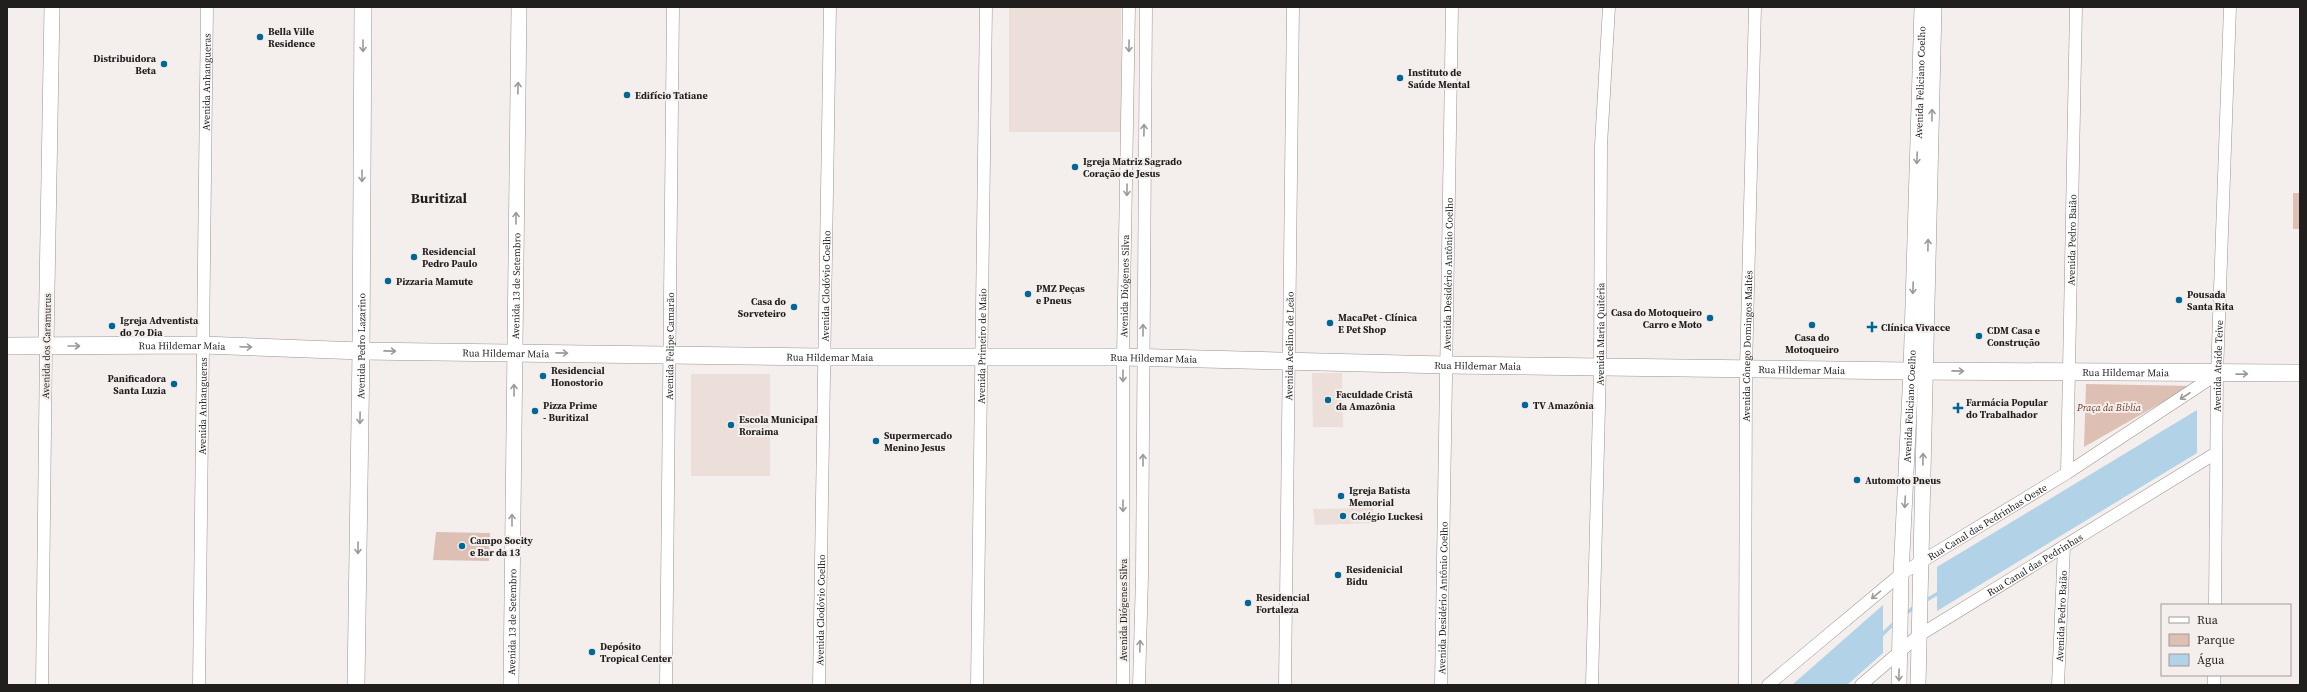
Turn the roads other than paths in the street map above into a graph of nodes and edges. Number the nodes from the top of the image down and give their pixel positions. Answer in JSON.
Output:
{"nodes":[{"id":1,"x":52,"y":7,"type":"edge"},
{"id":2,"x":207,"y":7,"type":"edge"},
{"id":3,"x":363,"y":7,"type":"edge"},
{"id":4,"x":519,"y":7,"type":"edge"},
{"id":5,"x":672,"y":7,"type":"edge"},
{"id":6,"x":830,"y":7,"type":"edge"},
{"id":7,"x":986,"y":7,"type":"edge"},
{"id":8,"x":1129,"y":7,"type":"edge"},
{"id":9,"x":1146,"y":7,"type":"edge"},
{"id":10,"x":1293,"y":7,"type":"edge"},
{"id":11,"x":1452,"y":7,"type":"edge"},
{"id":12,"x":1609,"y":7,"type":"edge"},
{"id":13,"x":1755,"y":7,"type":"edge"},
{"id":14,"x":1922,"y":7,"type":"edge"},
{"id":15,"x":1934,"y":7,"type":"edge"},
{"id":16,"x":2076,"y":7,"type":"edge"},
{"id":17,"x":2230,"y":7,"type":"edge"},
{"id":18,"x":1127,"y":154,"type":"junction"},
{"id":19,"x":1144,"y":155,"type":"junction"},
{"id":20,"x":203,"y":345,"type":"junction"},
{"id":21,"x":7,"y":346,"type":"edge"},
{"id":22,"x":46,"y":346,"type":"junction"},
{"id":23,"x":361,"y":351,"type":"junction"},
{"id":24,"x":514,"y":352,"type":"junction"},
{"id":25,"x":669,"y":355,"type":"junction"},
{"id":26,"x":824,"y":357,"type":"junction"},
{"id":27,"x":981,"y":357,"type":"junction"},
{"id":28,"x":1123,"y":357,"type":"junction"},
{"id":29,"x":1143,"y":358,"type":"junction"},
{"id":30,"x":1289,"y":361,"type":"junction"},
{"id":31,"x":1446,"y":365,"type":"junction"},
{"id":32,"x":1600,"y":367,"type":"junction"},
{"id":33,"x":1746,"y":369,"type":"junction"},
{"id":34,"x":1918,"y":371,"type":"junction"},
{"id":35,"x":2069,"y":373,"type":"junction"},
{"id":36,"x":2300,"y":373,"type":"edge"},
{"id":37,"x":2217,"y":374,"type":"junction"},
{"id":38,"x":2216,"y":453,"type":"junction"},
{"id":39,"x":2067,"y":473,"type":"junction"},
{"id":40,"x":2064,"y":546,"type":"junction"},
{"id":41,"x":1920,"y":561,"type":"junction"},
{"id":42,"x":1901,"y":574,"type":"junction"},
{"id":43,"x":1123,"y":576,"type":"junction"},
{"id":44,"x":1142,"y":576,"type":"junction"},
{"id":45,"x":2215,"y":604,"type":"edge"},
{"id":46,"x":1918,"y":636,"type":"junction"},
{"id":47,"x":1899,"y":643,"type":"junction"},
{"id":48,"x":42,"y":685,"type":"edge"},
{"id":49,"x":199,"y":685,"type":"edge"},
{"id":50,"x":356,"y":685,"type":"edge"},
{"id":51,"x":511,"y":685,"type":"edge"},
{"id":52,"x":666,"y":685,"type":"edge"},
{"id":53,"x":819,"y":685,"type":"edge"},
{"id":54,"x":977,"y":685,"type":"edge"},
{"id":55,"x":1123,"y":685,"type":"edge"},
{"id":56,"x":1139,"y":685,"type":"edge"},
{"id":57,"x":1285,"y":685,"type":"edge"},
{"id":58,"x":1442,"y":685,"type":"edge"},
{"id":59,"x":1592,"y":685,"type":"edge"},
{"id":60,"x":1745,"y":685,"type":"edge"},
{"id":61,"x":1768,"y":685,"type":"edge"},
{"id":62,"x":1861,"y":685,"type":"edge"},
{"id":63,"x":1898,"y":685,"type":"edge"},
{"id":64,"x":1918,"y":685,"type":"edge"},
{"id":65,"x":2058,"y":685,"type":"edge"}],
"edges":[{"from":1,"to":22,"type":"street","name":"Avenida dos Caramurus"},
{"from":2,"to":20,"type":"street","name":"Avenida Anhangueras"},
{"from":3,"to":23,"type":"main road","name":"Avenida Pedro Lazarino","one_way":true},
{"from":24,"to":4,"type":"street","name":"Avenida 13 de Setembro","one_way":true},
{"from":5,"to":25,"type":"street","name":"Avenida Felipe Camarão"},
{"from":6,"to":26,"type":"street","name":"Avenida Clodóvio Coelho"},
{"from":7,"to":27,"type":"street","name":"Avenida Primeiro de Maio"},
{"from":8,"to":18,"type":"street","name":"Avenida Diógenes Silva","one_way":true},
{"from":19,"to":9,"type":"street","name":"Avenida Diógenes Silva","one_way":true},
{"from":10,"to":30,"type":"street","name":"Avenida Acelino de Leão"},
{"from":11,"to":31,"type":"street","name":"Avenida Desidério Antônio Coelho"},
{"from":12,"to":32,"type":"street","name":"Avenida Maria Quitéria"},
{"from":13,"to":33,"type":"street","name":"Avenida Cônego Domingos Maltês"},
{"from":14,"to":34,"type":"street","name":"Avenida Feliciano Coelho","one_way":true},
{"from":34,"to":15,"type":"street","name":"Avenida Feliciano Coelho","one_way":true},
{"from":16,"to":35,"type":"street","name":"Avenida Pedro Baião"},
{"from":17,"to":37,"type":"street","name":"Avenida Ataíde Teive"},
{"from":18,"to":19,"type":"street"},
{"from":18,"to":28,"type":"street","name":"Avenida Diógenes Silva","one_way":true},
{"from":29,"to":19,"type":"street","name":"Avenida Diógenes Silva","one_way":true},
{"from":22,"to":20,"type":"main road","name":"Rua Hildemar Maia","one_way":true},
{"from":20,"to":23,"type":"main road","name":"Rua Hildemar Maia","one_way":true},
{"from":20,"to":49,"type":"street","name":"Avenida Anhangueras"},
{"from":21,"to":22,"type":"main road","name":"Rua Hildemar Maia"},
{"from":22,"to":48,"type":"street","name":"Avenida dos Caramurus"},
{"from":23,"to":24,"type":"main road","name":"Rua Hildemar Maia","one_way":true},
{"from":23,"to":50,"type":"main road","name":"Avenida Pedro Lazarino","one_way":true},
{"from":24,"to":25,"type":"main road","name":"Rua Hildemar Maia","one_way":true},
{"from":51,"to":24,"type":"street","name":"Avenida 13 de Setembro","one_way":true},
{"from":25,"to":26,"type":"main road","name":"Rua Hildemar Maia"},
{"from":25,"to":52,"type":"street","name":"Avenida Felipe Camarão"},
{"from":26,"to":27,"type":"main road","name":"Rua Hildemar Maia"},
{"from":26,"to":53,"type":"street","name":"Avenida Clodóvio Coelho"},
{"from":27,"to":28,"type":"main road","name":"Rua Hildemar Maia"},
{"from":27,"to":54,"type":"street","name":"Avenida Primeiro de Maio"},
{"from":28,"to":29,"type":"main road","name":"Rua Hildemar Maia"},
{"from":28,"to":43,"type":"street","name":"Avenida Diógenes Silva","one_way":true},
{"from":29,"to":30,"type":"main road","name":"Rua Hildemar Maia"},
{"from":44,"to":29,"type":"street","name":"Avenida Diógenes Silva","one_way":true},
{"from":30,"to":31,"type":"main road","name":"Rua Hildemar Maia"},
{"from":30,"to":57,"type":"street","name":"Avenida Acelino de Leão"},
{"from":31,"to":32,"type":"main road","name":"Rua Hildemar Maia"},
{"from":31,"to":58,"type":"street","name":"Avenida Desidério Antônio Coelho"},
{"from":32,"to":33,"type":"main road","name":"Rua Hildemar Maia"},
{"from":32,"to":59,"type":"street","name":"Avenida Maria Quitéria"},
{"from":33,"to":34,"type":"main road","name":"Rua Hildemar Maia"},
{"from":33,"to":60,"type":"street","name":"Avenida Cônego Domingos Maltês"},
{"from":34,"to":35,"type":"main road","name":"Rua Hildemar Maia","one_way":true},
{"from":41,"to":34,"type":"street","name":"Avenida Feliciano Coelho","one_way":true},
{"from":34,"to":42,"type":"street","name":"Avenida Feliciano Coelho","one_way":true},
{"from":35,"to":37,"type":"main road","name":"Rua Hildemar Maia"},
{"from":35,"to":39,"type":"street","name":"Avenida Pedro Baião"},
{"from":37,"to":36,"type":"main road","name":"Rua Hildemar Maia","one_way":true},
{"from":37,"to":38,"type":"street","name":"Avenida Ataíde Teive"},
{"from":37,"to":39,"type":"street","name":"Rua Canal das Pedrinhas Oeste","one_way":true},
{"from":38,"to":40,"type":"street","name":"Rua Canal das Pedrinhas"},
{"from":38,"to":45,"type":"street","name":"Avenida Ataíde Teive"},
{"from":39,"to":41,"type":"street","name":"Rua Canal das Pedrinhas Oeste"},
{"from":40,"to":46,"type":"street","name":"Rua Canal das Pedrinhas"},
{"from":40,"to":65,"type":"street","name":"Avenida Pedro Baião"},
{"from":41,"to":42,"type":"street","name":"Rua Canal das Pedrinhas Oeste"},
{"from":41,"to":46,"type":"street","name":"Avenida Feliciano Coelho"},
{"from":42,"to":47,"type":"street","name":"Avenida Feliciano Coelho"},
{"from":42,"to":61,"type":"street","name":"Rua Canal das Pedrinhas Oeste","one_way":true},
{"from":43,"to":44,"type":"street"},
{"from":43,"to":55,"type":"street","name":"Avenida Diógenes Silva"},
{"from":56,"to":44,"type":"street","name":"Avenida Diógenes Silva","one_way":true},
{"from":46,"to":47,"type":"street","name":"Rua Canal das Pedrinhas"},
{"from":46,"to":64,"type":"street","name":"Avenida Feliciano Coelho"},
{"from":47,"to":62,"type":"street","name":"Rua Canal das Pedrinhas"},
{"from":47,"to":63,"type":"street","name":"Avenida Feliciano Coelho","one_way":true}]}
